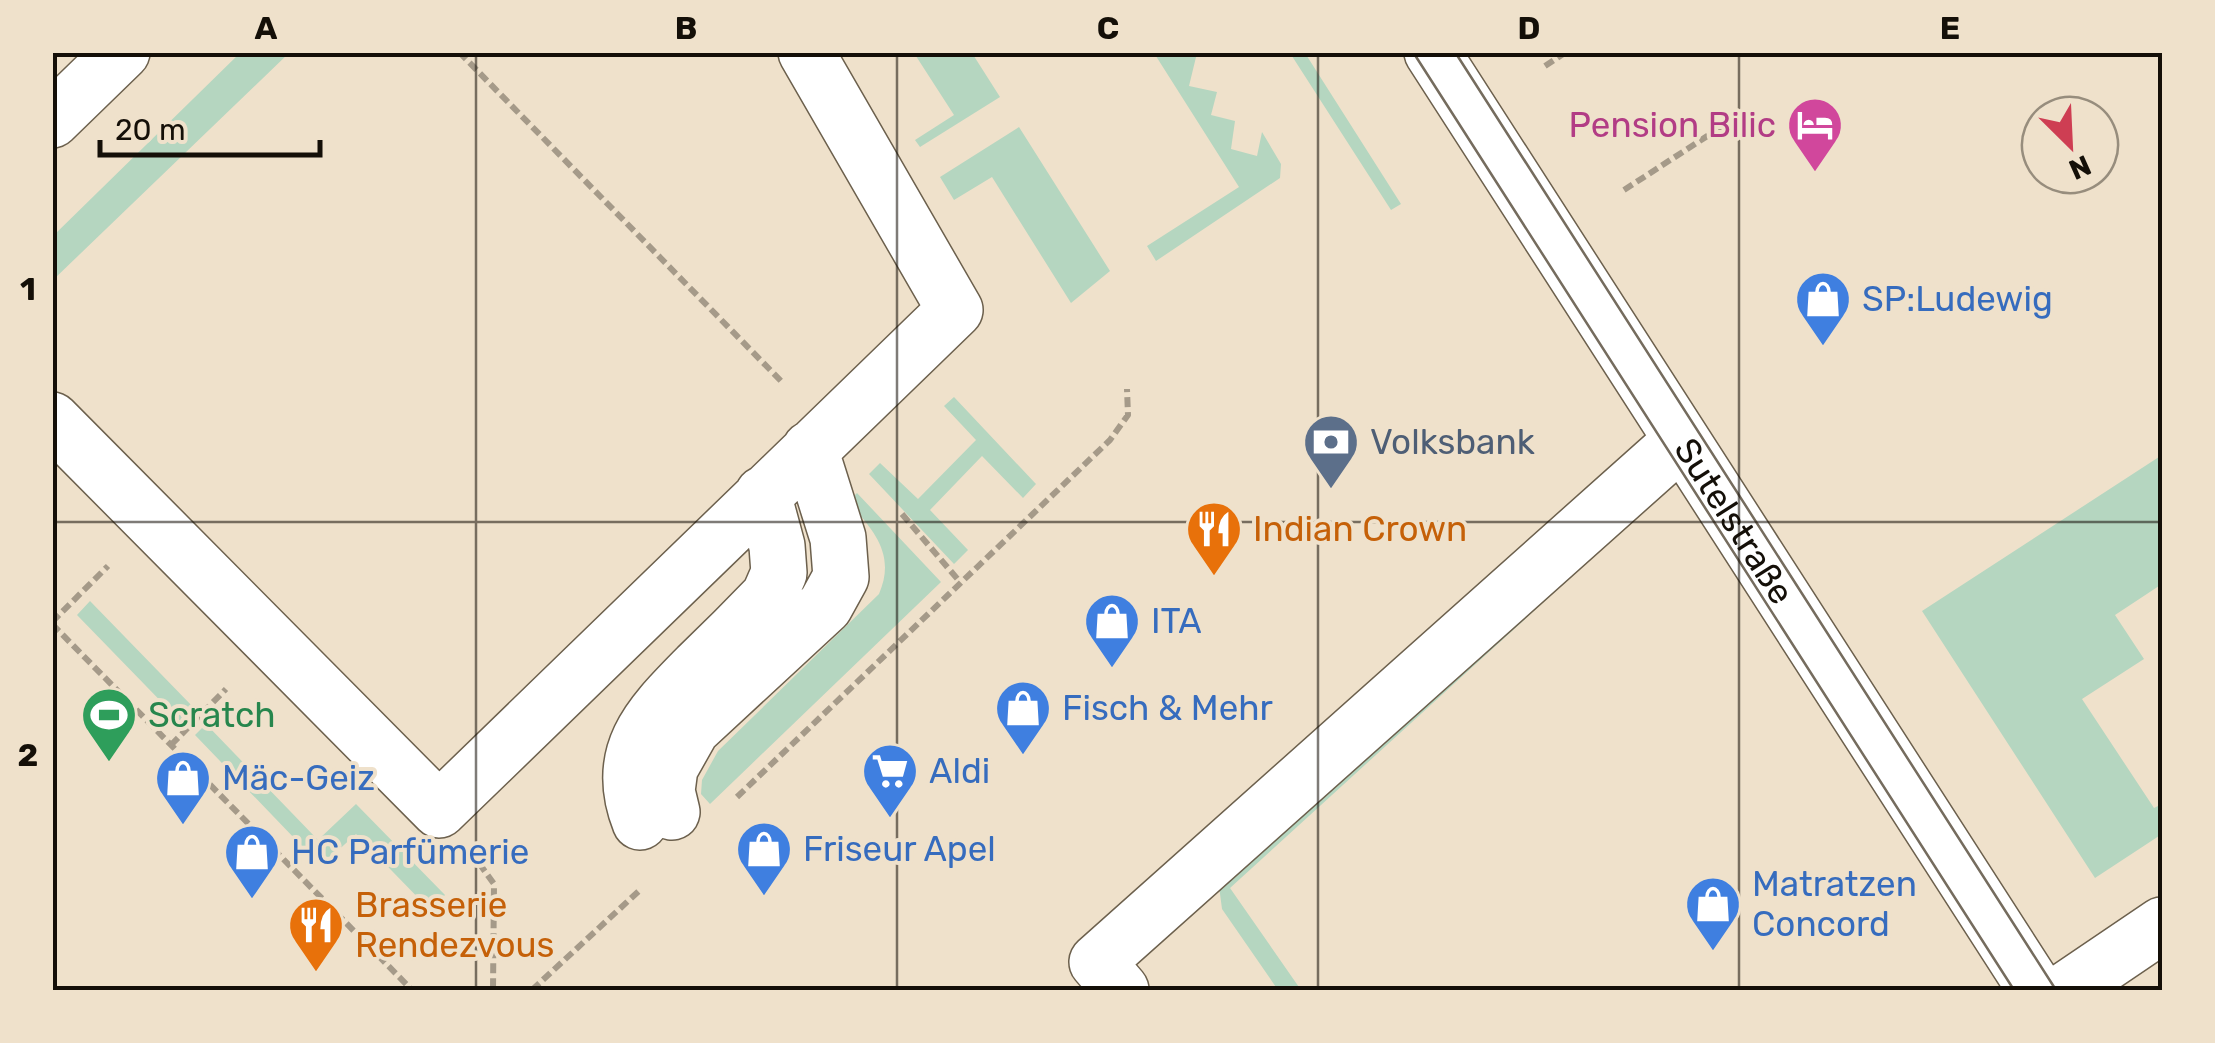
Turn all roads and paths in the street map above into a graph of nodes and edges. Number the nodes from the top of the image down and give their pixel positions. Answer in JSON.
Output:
{"nodes":[{"id":1,"x":122,"y":52,"type":"edge"},
{"id":2,"x":459,"y":52,"type":"edge"},
{"id":3,"x":806,"y":52,"type":"edge"},
{"id":4,"x":1432,"y":52,"type":"edge"},
{"id":5,"x":1566,"y":52,"type":"edge"},
{"id":6,"x":1545,"y":66,"type":"dead end"},
{"id":7,"x":1749,"y":109,"type":"dead end"},
{"id":8,"x":54,"y":117,"type":"edge"},
{"id":9,"x":1624,"y":190,"type":"dead end"},
{"id":10,"x":1127,"y":389,"type":"dead end"},
{"id":11,"x":52,"y":420,"type":"edge"},
{"id":12,"x":820,"y":440,"type":"junction"},
{"id":13,"x":1681,"y":441,"type":"junction"},
{"id":14,"x":764,"y":494,"type":"junction"},
{"id":15,"x":895,"y":506,"type":"dead end"},
{"id":16,"x":960,"y":582,"type":"junction"},
{"id":17,"x":52,"y":624,"type":"edge"},
{"id":18,"x":273,"y":642,"type":"junction"},
{"id":19,"x":171,"y":745,"type":"junction"},
{"id":20,"x":439,"y":810,"type":"junction"},
{"id":21,"x":674,"y":834,"type":"junction"},
{"id":22,"x":2162,"y":924,"type":"edge"},
{"id":23,"x":412,"y":990,"type":"edge"},
{"id":24,"x":492,"y":990,"type":"edge"},
{"id":25,"x":532,"y":990,"type":"edge"},
{"id":26,"x":1121,"y":990,"type":"edge"},
{"id":27,"x":2036,"y":990,"type":"edge"},
{"id":28,"x":2066,"y":990,"type":"edge"}],
"edges":[{"from":1,"to":8,"type":"main road"},
{"from":2,"to":12,"type":"path"},
{"from":3,"to":12,"type":"main road"},
{"from":4,"to":13,"type":"main road","name":"Sutelstraße"},
{"from":5,"to":6,"type":"path"},
{"from":7,"to":9,"type":"path"},
{"from":10,"to":16,"type":"path"},
{"from":11,"to":18,"type":"main road"},
{"from":12,"to":14,"type":"main road"},
{"from":12,"to":21,"type":"main road"},
{"from":13,"to":26,"type":"main road"},
{"from":13,"to":27,"type":"main road","name":"Sutelstraße"},
{"from":14,"to":20,"type":"main road"},
{"from":14,"to":21,"type":"main road"},
{"from":15,"to":16,"type":"path"},
{"from":16,"to":21,"type":"path"},
{"from":17,"to":19,"type":"path"},
{"from":18,"to":19,"type":"path"},
{"from":18,"to":20,"type":"main road"},
{"from":19,"to":23,"type":"path"},
{"from":20,"to":24,"type":"path"},
{"from":21,"to":25,"type":"path"},
{"from":22,"to":28,"type":"main road"}]}
